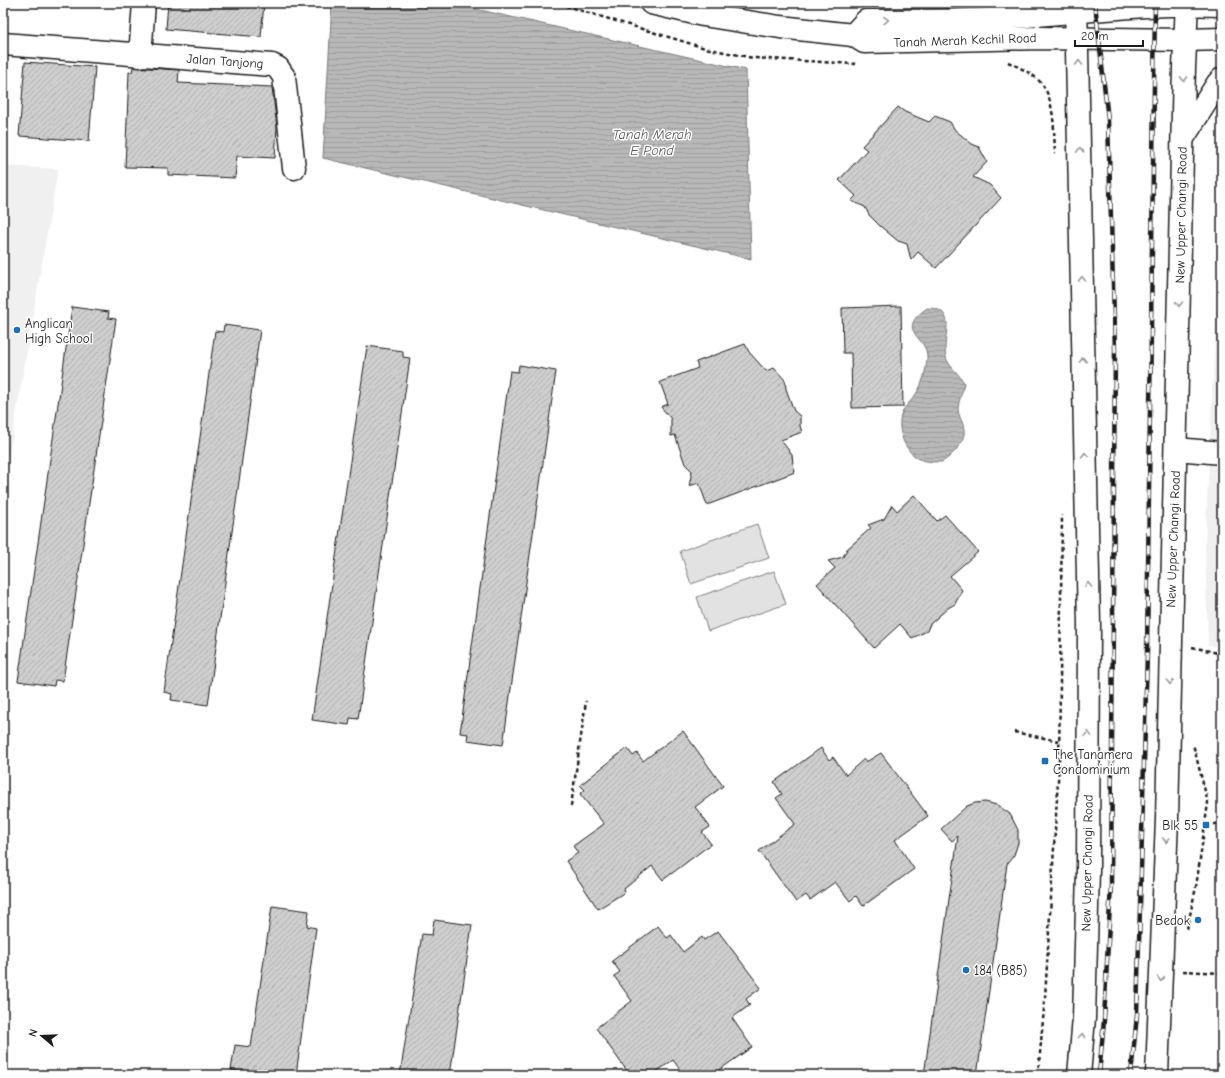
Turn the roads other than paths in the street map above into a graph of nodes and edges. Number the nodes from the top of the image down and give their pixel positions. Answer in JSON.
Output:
{"nodes":[{"id":1,"x":144,"y":3,"type":"edge"},
{"id":2,"x":651,"y":3,"type":"edge"},
{"id":3,"x":684,"y":3,"type":"edge"},
{"id":4,"x":1014,"y":3,"type":"edge"},
{"id":5,"x":1187,"y":4,"type":"edge"},
{"id":6,"x":1222,"y":5,"type":"edge"},
{"id":7,"x":1076,"y":7,"type":"edge"},
{"id":8,"x":703,"y":15,"type":"junction"},
{"id":9,"x":986,"y":19,"type":"junction"},
{"id":10,"x":853,"y":35,"type":"junction"},
{"id":11,"x":1078,"y":39,"type":"junction"},
{"id":12,"x":1222,"y":39,"type":"edge"},
{"id":13,"x":1185,"y":40,"type":"junction"},
{"id":14,"x":3,"y":44,"type":"edge"},
{"id":15,"x":140,"y":56,"type":"junction"},
{"id":16,"x":1222,"y":79,"type":"edge"},
{"id":17,"x":1183,"y":139,"type":"junction"},
{"id":18,"x":294,"y":168,"type":"dead end"},
{"id":19,"x":1176,"y":449,"type":"junction"},
{"id":20,"x":1222,"y":453,"type":"edge"},
{"id":21,"x":1078,"y":1075,"type":"edge"},
{"id":22,"x":1157,"y":1075,"type":"edge"}],
"edges":[{"from":1,"to":15,"type":"main road"},
{"from":2,"to":8,"type":"main road","name":"Tanah Merah Kechil Road"},
{"from":3,"to":8,"type":"main road"},
{"from":4,"to":9,"type":"main road"},
{"from":5,"to":6,"type":"main road","name":"Tanah Merah Kechil Road"},
{"from":5,"to":7,"type":"main road","name":"Tanah Merah Kechil Road"},
{"from":5,"to":13,"type":"main road","name":"New Upper Changi Road"},
{"from":7,"to":9,"type":"main road","name":"Tanah Merah Kechil Road"},
{"from":7,"to":11,"type":"main road","name":"New Upper Changi Road"},
{"from":8,"to":10,"type":"main road","name":"Tanah Merah Kechil Road"},
{"from":10,"to":9,"type":"main road","name":"Tanah Merah Kechil Road","one_way":true},
{"from":10,"to":11,"type":"main road","name":"Tanah Merah Kechil Road"},
{"from":11,"to":13,"type":"main road","name":"Tanah Merah Kechil Road"},
{"from":21,"to":11,"type":"main road","name":"New Upper Changi Road","one_way":true},
{"from":12,"to":13,"type":"main road","name":"Tanah Merah Kechil Road"},
{"from":13,"to":17,"type":"main road","name":"New Upper Changi Road","one_way":true},
{"from":14,"to":15,"type":"main road","name":"Jalan Tanjong"},
{"from":15,"to":18,"type":"main road","name":"Jalan Tanjong"},
{"from":16,"to":17,"type":"main road"},
{"from":17,"to":19,"type":"main road","name":"New Upper Changi Road","one_way":true},
{"from":19,"to":20,"type":"main road"},
{"from":19,"to":22,"type":"main road","name":"New Upper Changi Road","one_way":true}]}
